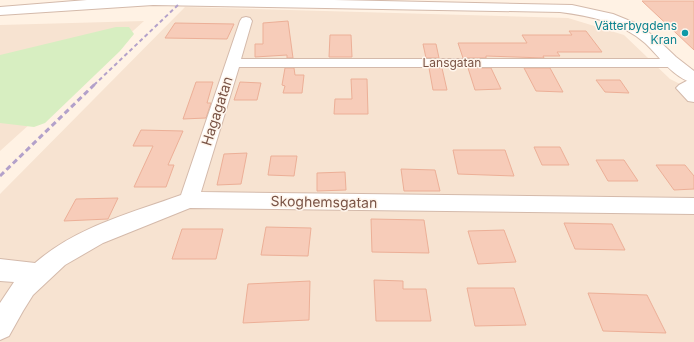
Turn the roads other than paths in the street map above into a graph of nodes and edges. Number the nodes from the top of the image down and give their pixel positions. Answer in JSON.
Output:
{"nodes":[{"id":1,"x":0,"y":10,"type":"edge"},
{"id":2,"x":246,"y":21,"type":"dead end"},
{"id":3,"x":232,"y":63,"type":"junction"},
{"id":4,"x":672,"y":63,"type":"junction"},
{"id":5,"x":694,"y":78,"type":"edge"},
{"id":6,"x":694,"y":82,"type":"edge"},
{"id":7,"x":694,"y":97,"type":"edge"},
{"id":8,"x":188,"y":200,"type":"junction"},
{"id":9,"x":694,"y":206,"type":"edge"},
{"id":10,"x":0,"y":270,"type":"edge"},
{"id":11,"x":38,"y":274,"type":"junction"},
{"id":12,"x":0,"y":327,"type":"edge"}],
"edges":[{"from":1,"to":4,"type":"street"},
{"from":2,"to":3,"type":"street","name":"Hagagatan"},
{"from":3,"to":4,"type":"street","name":"Lansgatan"},
{"from":3,"to":8,"type":"street","name":"Hagagatan"},
{"from":4,"to":5,"type":"street"},
{"from":6,"to":7,"type":"street"},
{"from":8,"to":9,"type":"street","name":"Skoghemsgatan"},
{"from":8,"to":11,"type":"street","name":"Skoghemsgatan"},
{"from":10,"to":11,"type":"street"},
{"from":11,"to":12,"type":"street","name":"Skoghemsgatan"}]}
